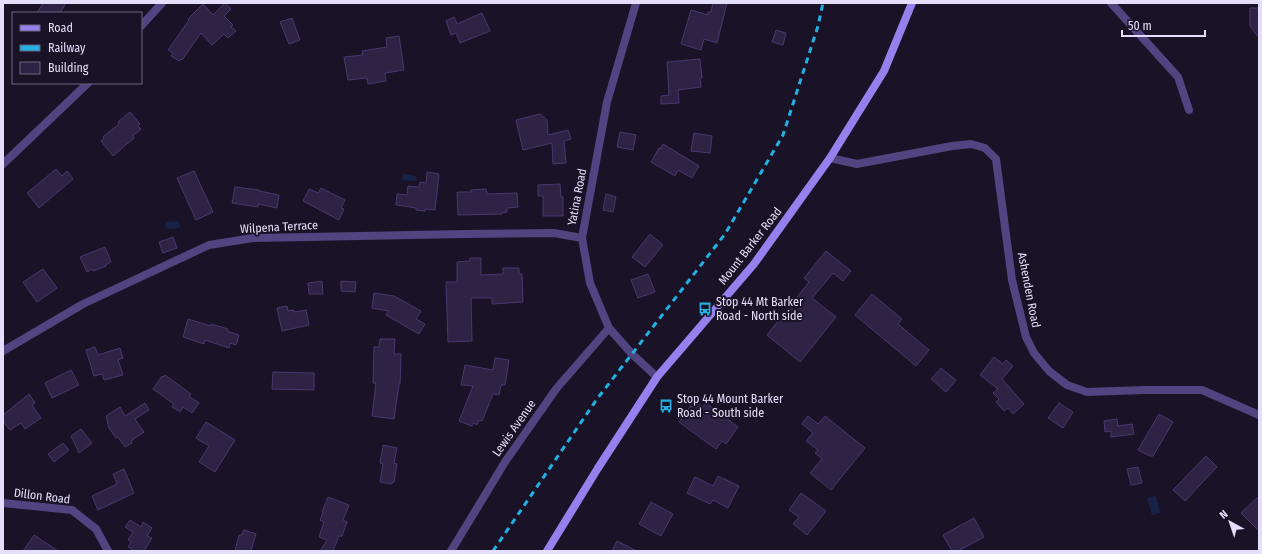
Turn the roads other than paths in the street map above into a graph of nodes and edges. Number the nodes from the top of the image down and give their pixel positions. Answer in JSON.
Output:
{"nodes":[{"id":1,"x":162,"y":3,"type":"edge"},
{"id":2,"x":636,"y":3,"type":"edge"},
{"id":3,"x":912,"y":3,"type":"edge"},
{"id":4,"x":1111,"y":3,"type":"edge"},
{"id":5,"x":142,"y":25,"type":"edge"},
{"id":6,"x":87,"y":84,"type":"edge"},
{"id":7,"x":1189,"y":110,"type":"dead end"},
{"id":8,"x":830,"y":158,"type":"junction"},
{"id":9,"x":3,"y":164,"type":"edge"},
{"id":10,"x":582,"y":238,"type":"junction"},
{"id":11,"x":609,"y":328,"type":"junction"},
{"id":12,"x":3,"y":351,"type":"edge"},
{"id":13,"x":657,"y":376,"type":"junction"},
{"id":14,"x":1259,"y":415,"type":"edge"},
{"id":15,"x":3,"y":503,"type":"edge"},
{"id":16,"x":108,"y":551,"type":"edge"},
{"id":17,"x":452,"y":551,"type":"edge"},
{"id":18,"x":547,"y":551,"type":"edge"}],
"edges":[{"from":1,"to":5,"type":"street"},
{"from":2,"to":10,"type":"street","name":"Yatina Road"},
{"from":3,"to":8,"type":"main road","name":"Mount Barker Road"},
{"from":4,"to":7,"type":"street"},
{"from":6,"to":9,"type":"street"},
{"from":8,"to":13,"type":"main road","name":"Mount Barker Road"},
{"from":8,"to":14,"type":"street","name":"Ashenden Road"},
{"from":10,"to":11,"type":"street","name":"Yatina Road"},
{"from":10,"to":12,"type":"street","name":"Wilpena Terrace"},
{"from":11,"to":13,"type":"street","name":"Yatina Road"},
{"from":11,"to":17,"type":"street","name":"Lewis Avenue"},
{"from":13,"to":18,"type":"main road","name":"Mount Barker Road"},
{"from":15,"to":16,"type":"street","name":"Dillon Road"}]}
